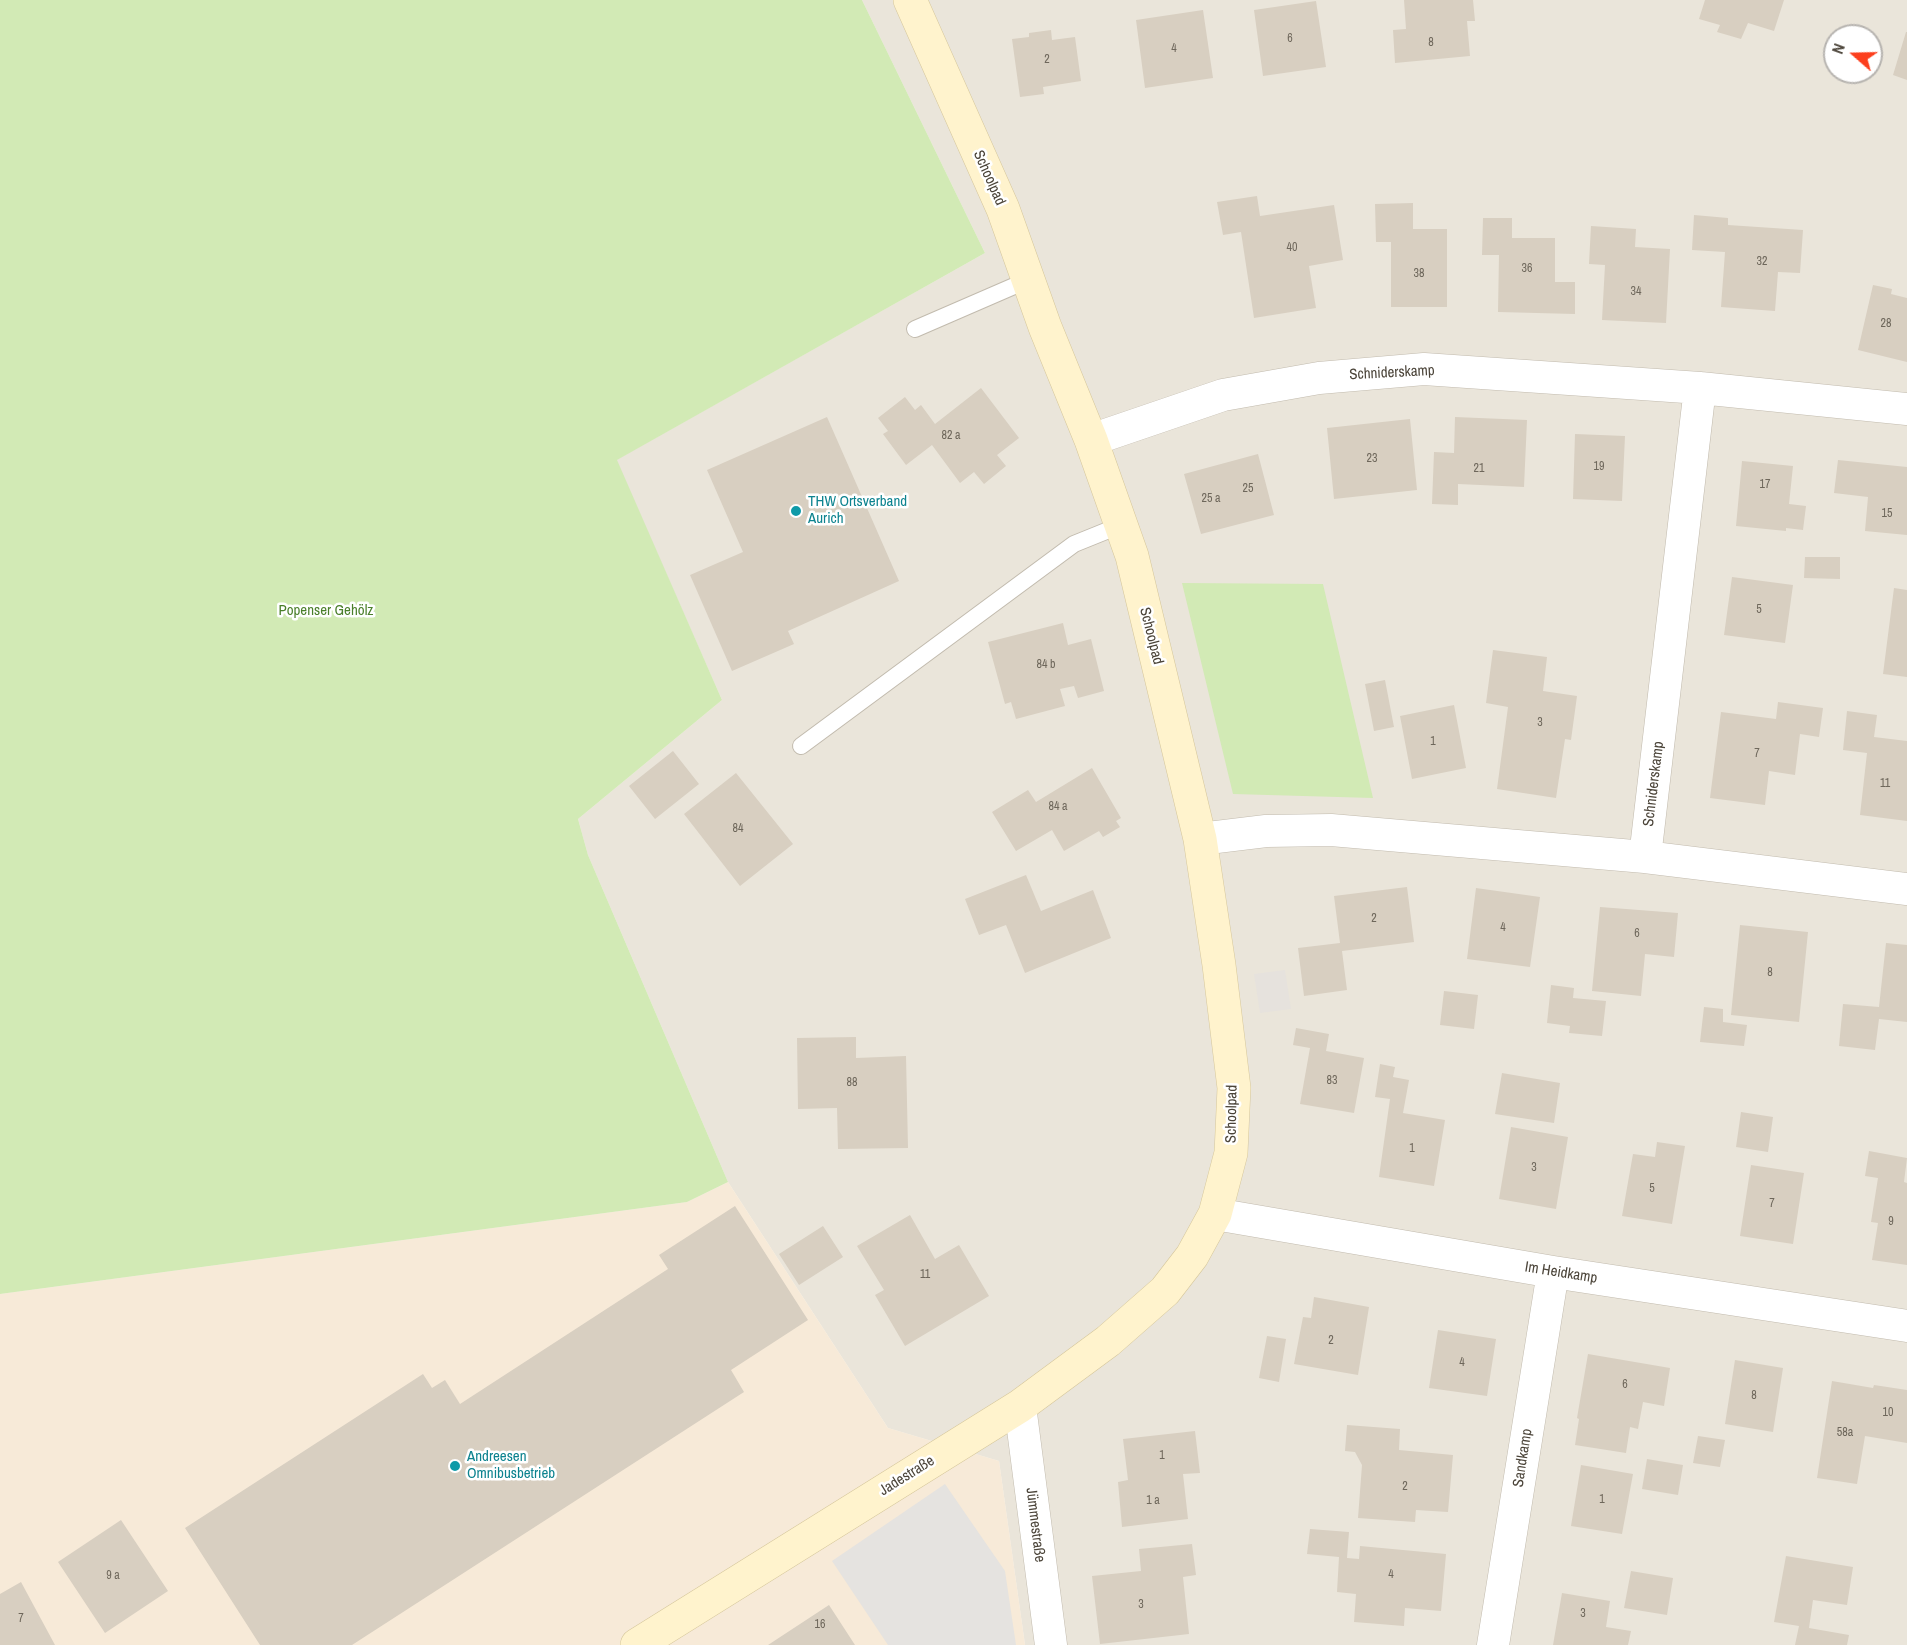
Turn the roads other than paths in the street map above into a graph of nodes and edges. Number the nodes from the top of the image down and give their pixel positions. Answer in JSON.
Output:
{"nodes":[{"id":1,"x":910,"y":0,"type":"edge"},
{"id":2,"x":1028,"y":280,"type":"junction"},
{"id":3,"x":915,"y":329,"type":"dead end"},
{"id":4,"x":1700,"y":388,"type":"junction"},
{"id":5,"x":1907,"y":409,"type":"edge"},
{"id":6,"x":1091,"y":440,"type":"junction"},
{"id":7,"x":1121,"y":525,"type":"junction"},
{"id":8,"x":801,"y":746,"type":"dead end"},
{"id":9,"x":1200,"y":839,"type":"junction"},
{"id":10,"x":1645,"y":857,"type":"junction"},
{"id":11,"x":1907,"y":889,"type":"edge"},
{"id":12,"x":1215,"y":1214,"type":"junction"},
{"id":13,"x":1553,"y":1272,"type":"junction"},
{"id":14,"x":1165,"y":1292,"type":"joint"},
{"id":15,"x":1907,"y":1326,"type":"edge"},
{"id":16,"x":1020,"y":1406,"type":"junction"},
{"id":17,"x":638,"y":1645,"type":"edge"},
{"id":18,"x":1051,"y":1645,"type":"edge"},
{"id":19,"x":1493,"y":1645,"type":"edge"}],
"edges":[{"from":1,"to":2,"type":"street","name":"Schoolpad"},
{"from":2,"to":3,"type":"lane"},
{"from":2,"to":6,"type":"street","name":"Schoolpad"},
{"from":4,"to":5,"type":"street","name":"Schniderskamp"},
{"from":4,"to":6,"type":"street","name":"Schniderskamp"},
{"from":4,"to":10,"type":"street","name":"Schniderskamp"},
{"from":6,"to":7,"type":"street","name":"Schoolpad"},
{"from":7,"to":8,"type":"lane"},
{"from":7,"to":9,"type":"street","name":"Schoolpad"},
{"from":9,"to":10,"type":"street"},
{"from":9,"to":12,"type":"street","name":"Schoolpad"},
{"from":10,"to":11,"type":"street"},
{"from":12,"to":13,"type":"street","name":"Im Heidkamp"},
{"from":12,"to":14,"type":"street","name":"Schoolpad"},
{"from":13,"to":15,"type":"street","name":"Im Heidkamp"},
{"from":13,"to":19,"type":"street","name":"Sandkamp"},
{"from":14,"to":16,"type":"street","name":"Jadestraße"},
{"from":16,"to":17,"type":"street","name":"Jadestraße"},
{"from":16,"to":18,"type":"street","name":"Jümmestraße"}]}
